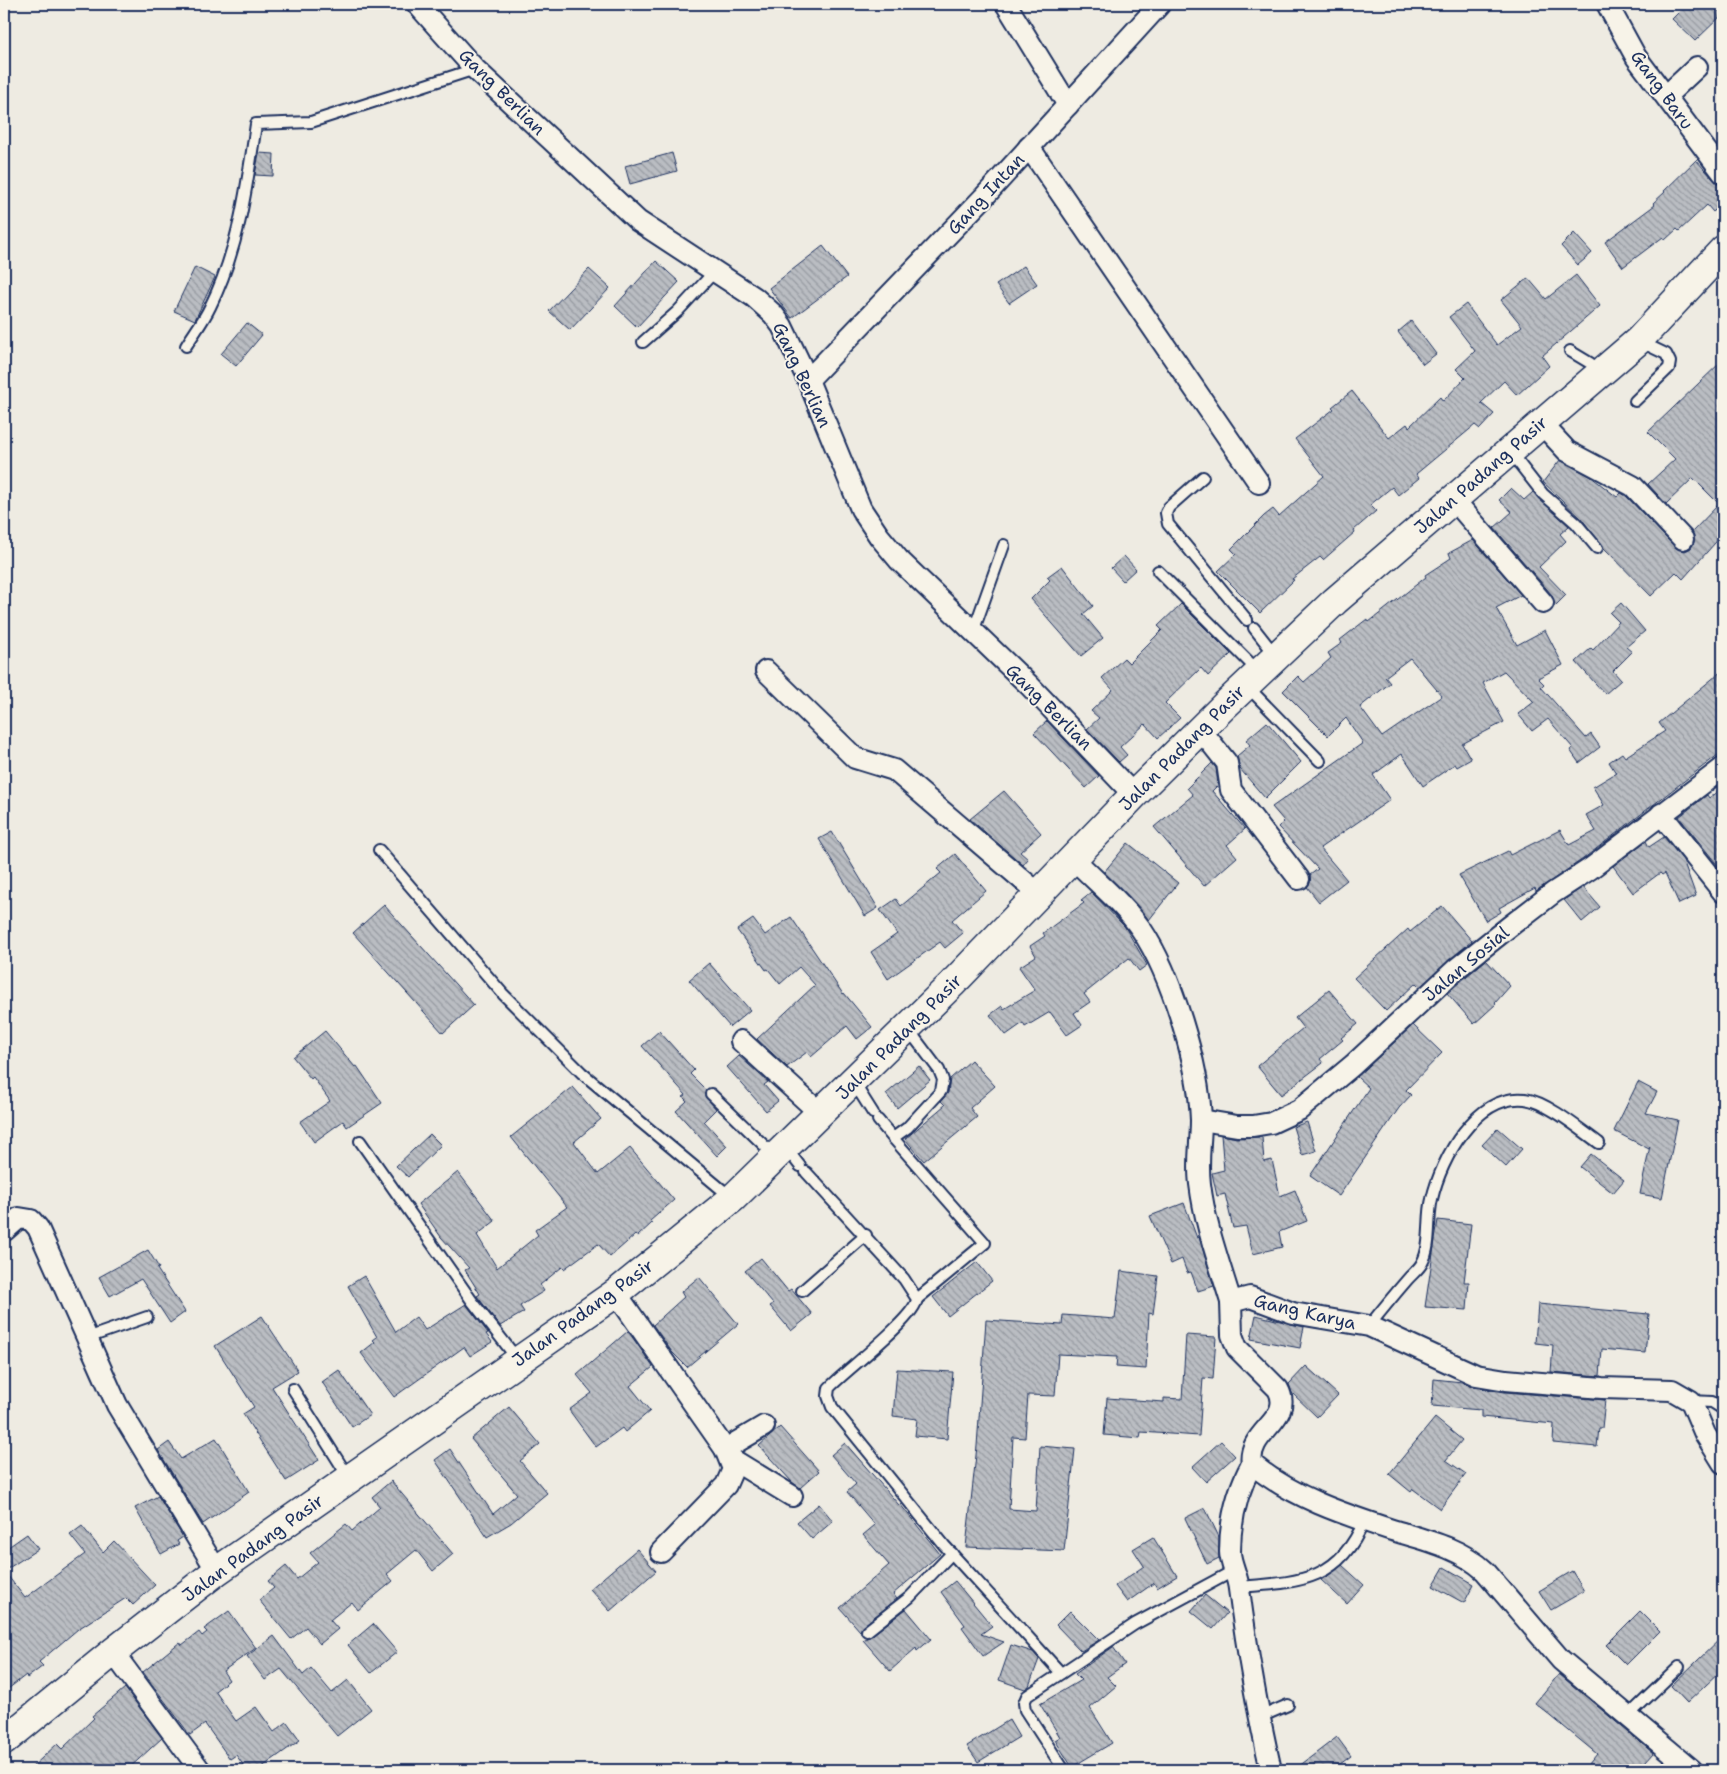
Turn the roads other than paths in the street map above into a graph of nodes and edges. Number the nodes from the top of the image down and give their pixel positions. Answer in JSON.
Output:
{"nodes":[{"id":1,"x":417,"y":4,"type":"edge"},
{"id":2,"x":1006,"y":4,"type":"edge"},
{"id":3,"x":1160,"y":4,"type":"edge"},
{"id":4,"x":1606,"y":4,"type":"edge"},
{"id":5,"x":1697,"y":67,"type":"dead end"},
{"id":6,"x":475,"y":69,"type":"junction"},
{"id":7,"x":1666,"y":96,"type":"junction"},
{"id":8,"x":1068,"y":105,"type":"junction"},
{"id":9,"x":1029,"y":147,"type":"junction"},
{"id":10,"x":1723,"y":173,"type":"edge"},
{"id":11,"x":1723,"y":250,"type":"edge"},
{"id":12,"x":715,"y":271,"type":"junction"},
{"id":13,"x":1638,"y":340,"type":"junction"},
{"id":14,"x":643,"y":342,"type":"dead end"},
{"id":15,"x":186,"y":346,"type":"dead end"},
{"id":16,"x":1570,"y":350,"type":"dead end"},
{"id":17,"x":1599,"y":373,"type":"junction"},
{"id":18,"x":808,"y":380,"type":"junction"},
{"id":19,"x":1635,"y":401,"type":"dead end"},
{"id":20,"x":1540,"y":423,"type":"junction"},
{"id":21,"x":1509,"y":450,"type":"junction"},
{"id":22,"x":1203,"y":477,"type":"dead end"},
{"id":23,"x":1258,"y":484,"type":"dead end"},
{"id":24,"x":1454,"y":500,"type":"junction"},
{"id":25,"x":1683,"y":539,"type":"dead end"},
{"id":26,"x":1004,"y":545,"type":"dead end"},
{"id":27,"x":1596,"y":548,"type":"dead end"},
{"id":28,"x":1158,"y":571,"type":"dead end"},
{"id":29,"x":1537,"y":607,"type":"dead end"},
{"id":30,"x":973,"y":632,"type":"junction"},
{"id":31,"x":766,"y":672,"type":"dead end"},
{"id":32,"x":1261,"y":672,"type":"junction"},
{"id":33,"x":1200,"y":729,"type":"junction"},
{"id":34,"x":1320,"y":761,"type":"dead end"},
{"id":35,"x":1723,"y":768,"type":"edge"},
{"id":36,"x":1134,"y":795,"type":"junction"},
{"id":37,"x":1661,"y":814,"type":"junction"},
{"id":38,"x":379,"y":850,"type":"dead end"},
{"id":39,"x":1073,"y":858,"type":"junction"},
{"id":40,"x":1299,"y":879,"type":"dead end"},
{"id":41,"x":1723,"y":892,"type":"edge"},
{"id":42,"x":1039,"y":894,"type":"junction"},
{"id":43,"x":908,"y":1029,"type":"junction"},
{"id":44,"x":741,"y":1041,"type":"dead end"},
{"id":45,"x":854,"y":1082,"type":"junction"},
{"id":46,"x":711,"y":1094,"type":"dead end"},
{"id":47,"x":821,"y":1114,"type":"junction"},
{"id":48,"x":1201,"y":1120,"type":"junction"},
{"id":49,"x":892,"y":1138,"type":"junction"},
{"id":50,"x":360,"y":1141,"type":"dead end"},
{"id":51,"x":1599,"y":1143,"type":"dead end"},
{"id":52,"x":792,"y":1161,"type":"junction"},
{"id":53,"x":733,"y":1198,"type":"junction"},
{"id":54,"x":4,"y":1231,"type":"edge"},
{"id":55,"x":866,"y":1236,"type":"junction"},
{"id":56,"x":802,"y":1291,"type":"dead end"},
{"id":57,"x":616,"y":1293,"type":"junction"},
{"id":58,"x":917,"y":1299,"type":"junction"},
{"id":59,"x":1232,"y":1302,"type":"junction"},
{"id":60,"x":147,"y":1317,"type":"dead end"},
{"id":61,"x":1368,"y":1326,"type":"junction"},
{"id":62,"x":87,"y":1338,"type":"junction"},
{"id":63,"x":518,"y":1360,"type":"junction"},
{"id":64,"x":293,"y":1389,"type":"dead end"},
{"id":65,"x":1690,"y":1401,"type":"junction"},
{"id":66,"x":1723,"y":1409,"type":"edge"},
{"id":67,"x":764,"y":1426,"type":"dead end"},
{"id":68,"x":727,"y":1453,"type":"junction"},
{"id":69,"x":1723,"y":1463,"type":"edge"},
{"id":70,"x":1252,"y":1464,"type":"junction"},
{"id":71,"x":349,"y":1479,"type":"junction"},
{"id":72,"x":792,"y":1496,"type":"dead end"},
{"id":73,"x":1364,"y":1520,"type":"junction"},
{"id":74,"x":661,"y":1552,"type":"dead end"},
{"id":75,"x":952,"y":1553,"type":"junction"},
{"id":76,"x":218,"y":1571,"type":"junction"},
{"id":77,"x":1237,"y":1578,"type":"junction"},
{"id":78,"x":867,"y":1631,"type":"dead end"},
{"id":79,"x":113,"y":1652,"type":"junction"},
{"id":80,"x":1679,"y":1667,"type":"dead end"},
{"id":81,"x":1061,"y":1673,"type":"junction"},
{"id":82,"x":1288,"y":1705,"type":"dead end"},
{"id":83,"x":1260,"y":1718,"type":"junction"},
{"id":84,"x":1628,"y":1718,"type":"junction"},
{"id":85,"x":4,"y":1741,"type":"edge"},
{"id":86,"x":200,"y":1770,"type":"edge"},
{"id":87,"x":1064,"y":1770,"type":"edge"},
{"id":88,"x":1271,"y":1770,"type":"edge"},
{"id":89,"x":1692,"y":1770,"type":"edge"}],
"edges":[{"from":1,"to":6,"type":"street","name":"Gang Berlian"},
{"from":2,"to":8,"type":"street"},
{"from":3,"to":8,"type":"street","name":"Gang Intan"},
{"from":4,"to":7,"type":"street","name":"Gang Baru"},
{"from":5,"to":7,"type":"street"},
{"from":6,"to":12,"type":"street","name":"Gang Berlian"},
{"from":6,"to":15,"type":"lane"},
{"from":7,"to":10,"type":"street","name":"Gang Baru"},
{"from":8,"to":9,"type":"street","name":"Gang Intan"},
{"from":9,"to":18,"type":"street","name":"Gang Intan"},
{"from":9,"to":23,"type":"street"},
{"from":11,"to":13,"type":"highway","name":"Jalan Padang Pasir"},
{"from":12,"to":14,"type":"lane"},
{"from":12,"to":18,"type":"street","name":"Gang Berlian"},
{"from":13,"to":17,"type":"highway","name":"Jalan Padang Pasir"},
{"from":13,"to":19,"type":"lane"},
{"from":16,"to":17,"type":"lane"},
{"from":17,"to":20,"type":"highway","name":"Jalan Padang Pasir"},
{"from":18,"to":30,"type":"street","name":"Gang Berlian"},
{"from":20,"to":21,"type":"highway","name":"Jalan Padang Pasir"},
{"from":20,"to":25,"type":"street"},
{"from":21,"to":24,"type":"highway","name":"Jalan Padang Pasir"},
{"from":21,"to":27,"type":"lane"},
{"from":22,"to":32,"type":"lane"},
{"from":24,"to":29,"type":"street"},
{"from":24,"to":32,"type":"highway","name":"Jalan Padang Pasir"},
{"from":26,"to":30,"type":"lane"},
{"from":28,"to":32,"type":"lane"},
{"from":30,"to":36,"type":"street","name":"Gang Berlian"},
{"from":31,"to":42,"type":"street"},
{"from":32,"to":33,"type":"highway","name":"Jalan Padang Pasir"},
{"from":32,"to":34,"type":"lane"},
{"from":33,"to":36,"type":"highway","name":"Jalan Padang Pasir"},
{"from":33,"to":40,"type":"street"},
{"from":35,"to":37,"type":"street","name":"Jalan Sosial"},
{"from":36,"to":39,"type":"highway","name":"Jalan Padang Pasir"},
{"from":37,"to":41,"type":"street"},
{"from":37,"to":48,"type":"street","name":"Jalan Sosial"},
{"from":38,"to":53,"type":"lane"},
{"from":39,"to":42,"type":"highway","name":"Jalan Padang Pasir"},
{"from":39,"to":48,"type":"street","name":"Gang Karya"},
{"from":42,"to":43,"type":"highway","name":"Jalan Padang Pasir"},
{"from":43,"to":45,"type":"highway","name":"Jalan Padang Pasir"},
{"from":43,"to":49,"type":"lane"},
{"from":44,"to":47,"type":"street"},
{"from":45,"to":47,"type":"highway","name":"Jalan Padang Pasir"},
{"from":45,"to":49,"type":"lane"},
{"from":46,"to":52,"type":"lane"},
{"from":47,"to":52,"type":"highway","name":"Jalan Padang Pasir"},
{"from":48,"to":59,"type":"street","name":"Gang Karya"},
{"from":49,"to":58,"type":"lane"},
{"from":50,"to":63,"type":"lane"},
{"from":51,"to":61,"type":"lane"},
{"from":52,"to":53,"type":"highway","name":"Jalan Padang Pasir"},
{"from":52,"to":55,"type":"lane"},
{"from":53,"to":57,"type":"highway","name":"Jalan Padang Pasir"},
{"from":54,"to":62,"type":"street"},
{"from":55,"to":56,"type":"lane"},
{"from":55,"to":58,"type":"lane"},
{"from":57,"to":63,"type":"highway","name":"Jalan Padang Pasir"},
{"from":57,"to":68,"type":"street"},
{"from":58,"to":75,"type":"lane"},
{"from":59,"to":61,"type":"street","name":"Gang Karya"},
{"from":59,"to":70,"type":"street"},
{"from":60,"to":62,"type":"lane"},
{"from":61,"to":65,"type":"street","name":"Gang Karya"},
{"from":62,"to":76,"type":"street"},
{"from":63,"to":71,"type":"highway","name":"Jalan Padang Pasir"},
{"from":64,"to":71,"type":"lane"},
{"from":65,"to":66,"type":"lane"},
{"from":65,"to":69,"type":"street"},
{"from":67,"to":68,"type":"street"},
{"from":68,"to":72,"type":"street"},
{"from":68,"to":74,"type":"street"},
{"from":70,"to":73,"type":"street"},
{"from":70,"to":77,"type":"street"},
{"from":71,"to":76,"type":"highway","name":"Jalan Padang Pasir"},
{"from":73,"to":77,"type":"lane"},
{"from":73,"to":84,"type":"street"},
{"from":75,"to":78,"type":"lane"},
{"from":75,"to":81,"type":"lane"},
{"from":76,"to":79,"type":"highway","name":"Jalan Padang Pasir"},
{"from":77,"to":81,"type":"lane"},
{"from":77,"to":83,"type":"street"},
{"from":79,"to":85,"type":"highway","name":"Jalan Padang Pasir"},
{"from":79,"to":86,"type":"street"},
{"from":80,"to":84,"type":"lane"},
{"from":81,"to":87,"type":"lane"},
{"from":82,"to":83,"type":"lane"},
{"from":83,"to":88,"type":"street"},
{"from":84,"to":89,"type":"street"}]}
